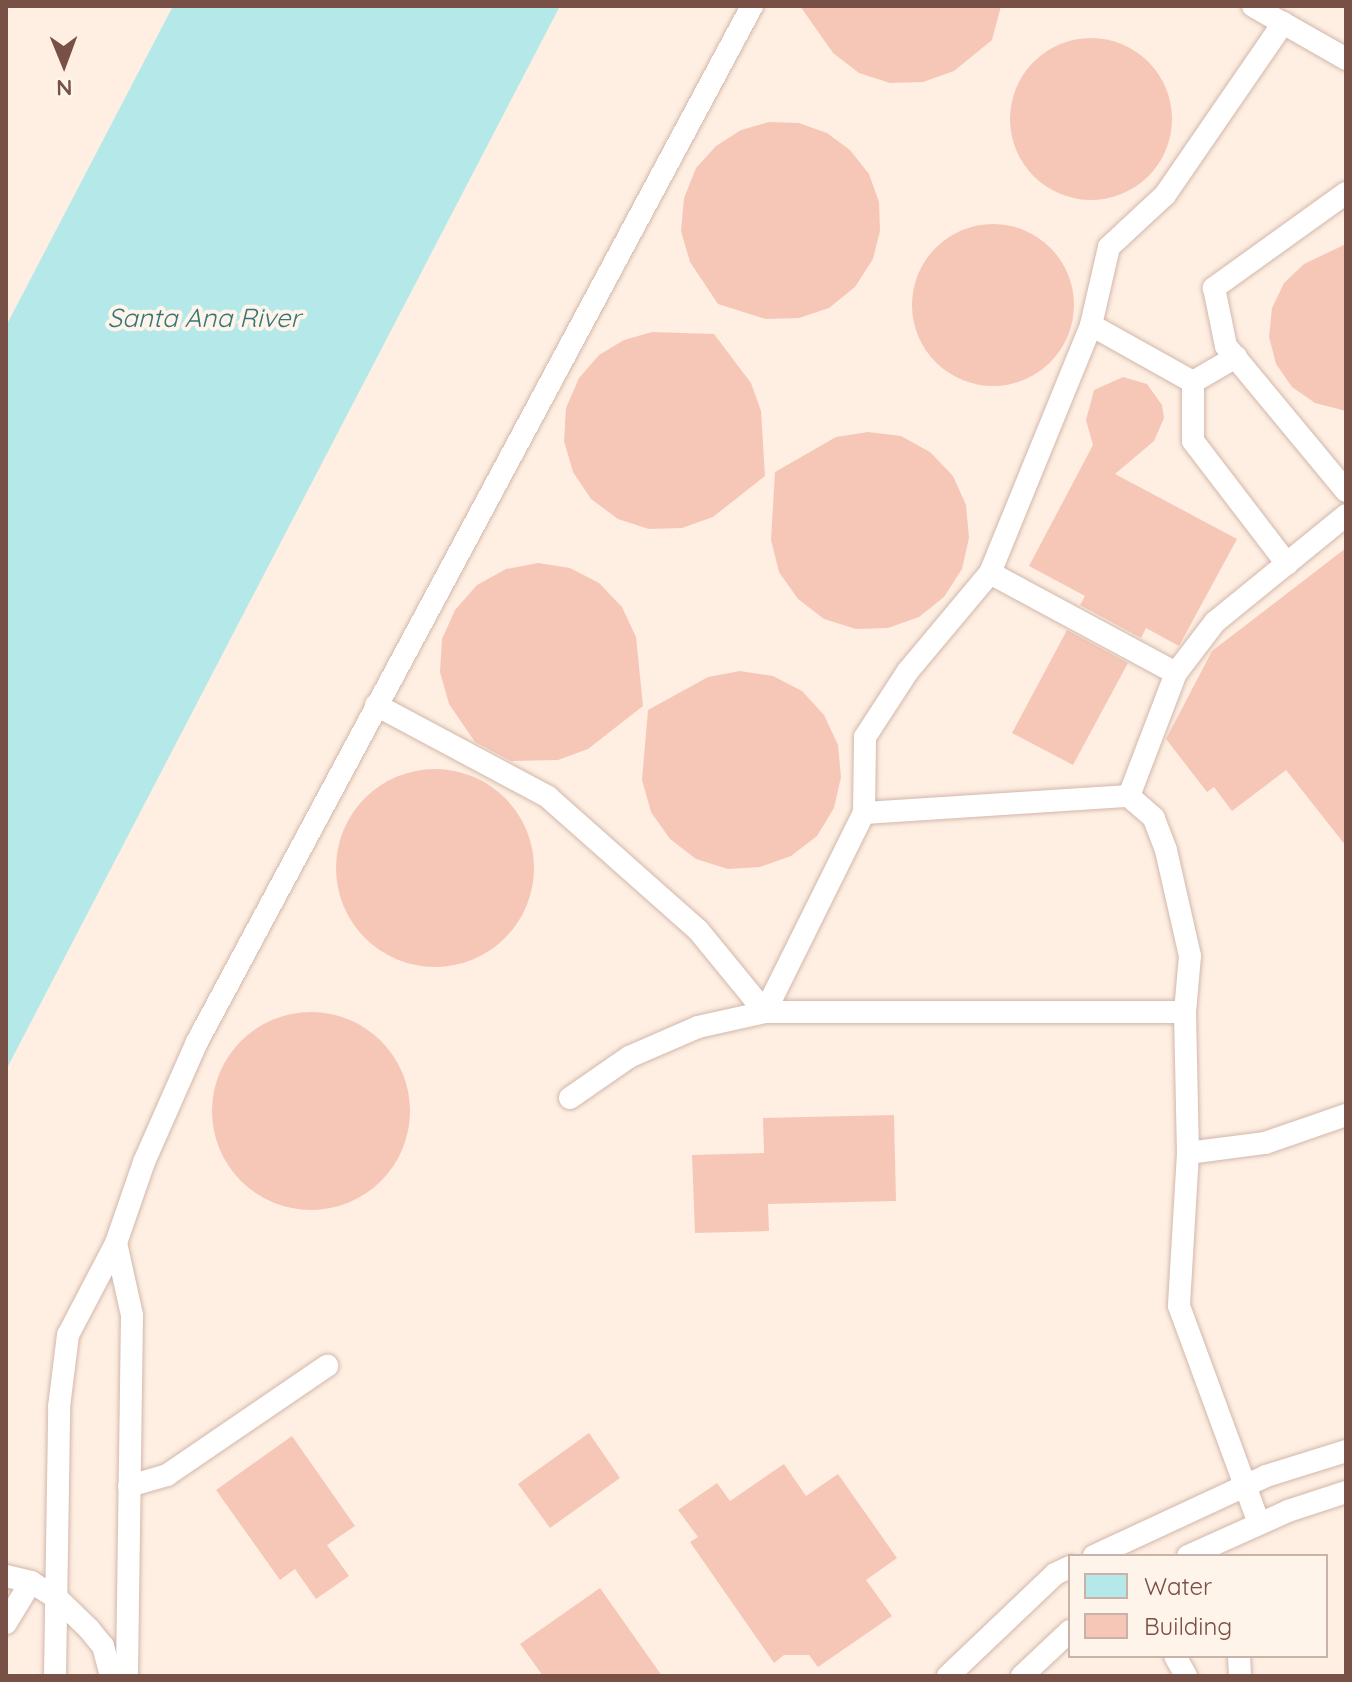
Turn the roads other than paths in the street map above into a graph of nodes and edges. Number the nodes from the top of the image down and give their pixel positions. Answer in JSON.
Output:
{"nodes":[{"id":1,"x":752,"y":6,"type":"edge"},
{"id":2,"x":1253,"y":6,"type":"edge"},
{"id":3,"x":1283,"y":23,"type":"junction"},
{"id":4,"x":1346,"y":59,"type":"edge"},
{"id":5,"x":1346,"y":193,"type":"edge"},
{"id":6,"x":1091,"y":325,"type":"junction"},
{"id":7,"x":1236,"y":357,"type":"junction"},
{"id":8,"x":1193,"y":382,"type":"junction"},
{"id":9,"x":1346,"y":491,"type":"edge"},
{"id":10,"x":1346,"y":515,"type":"edge"},
{"id":11,"x":1287,"y":564,"type":"junction"},
{"id":12,"x":990,"y":573,"type":"junction"},
{"id":13,"x":1176,"y":673,"type":"junction"},
{"id":14,"x":376,"y":705,"type":"junction"},
{"id":15,"x":1129,"y":796,"type":"junction"},
{"id":16,"x":864,"y":813,"type":"junction"},
{"id":17,"x":765,"y":1012,"type":"junction"},
{"id":18,"x":1185,"y":1012,"type":"junction"},
{"id":19,"x":570,"y":1098,"type":"dead end"},
{"id":20,"x":1346,"y":1115,"type":"edge"},
{"id":21,"x":1188,"y":1153,"type":"junction"},
{"id":22,"x":116,"y":1243,"type":"junction"},
{"id":23,"x":327,"y":1366,"type":"dead end"},
{"id":24,"x":1346,"y":1451,"type":"edge"},
{"id":25,"x":129,"y":1486,"type":"junction"},
{"id":26,"x":1243,"y":1487,"type":"junction"},
{"id":27,"x":1346,"y":1492,"type":"edge"},
{"id":28,"x":1259,"y":1524,"type":"junction"},
{"id":29,"x":1234,"y":1546,"type":"edge"},
{"id":30,"x":1098,"y":1554,"type":"edge"},
{"id":31,"x":1197,"y":1554,"type":"edge"},
{"id":32,"x":1068,"y":1568,"type":"edge"},
{"id":33,"x":6,"y":1576,"type":"edge"},
{"id":34,"x":31,"y":1582,"type":"junction"},
{"id":35,"x":58,"y":1599,"type":"junction"},
{"id":36,"x":6,"y":1623,"type":"edge"},
{"id":37,"x":1068,"y":1633,"type":"edge"},
{"id":38,"x":1176,"y":1658,"type":"edge"},
{"id":39,"x":1032,"y":1672,"type":"edge"},
{"id":40,"x":56,"y":1675,"type":"edge"},
{"id":41,"x":111,"y":1676,"type":"edge"},
{"id":42,"x":127,"y":1676,"type":"edge"},
{"id":43,"x":948,"y":1676,"type":"edge"},
{"id":44,"x":1186,"y":1676,"type":"edge"}],
"edges":[{"from":1,"to":14,"type":"lane"},
{"from":2,"to":3,"type":"lane"},
{"from":3,"to":4,"type":"lane"},
{"from":3,"to":6,"type":"lane"},
{"from":5,"to":7,"type":"lane"},
{"from":6,"to":8,"type":"lane"},
{"from":6,"to":12,"type":"lane"},
{"from":7,"to":8,"type":"lane"},
{"from":7,"to":9,"type":"lane"},
{"from":8,"to":11,"type":"lane"},
{"from":10,"to":11,"type":"lane"},
{"from":11,"to":13,"type":"lane"},
{"from":12,"to":13,"type":"lane"},
{"from":12,"to":16,"type":"lane"},
{"from":13,"to":15,"type":"lane"},
{"from":14,"to":17,"type":"lane"},
{"from":14,"to":22,"type":"lane"},
{"from":15,"to":16,"type":"lane"},
{"from":15,"to":18,"type":"lane"},
{"from":16,"to":17,"type":"lane"},
{"from":17,"to":18,"type":"lane"},
{"from":17,"to":19,"type":"lane"},
{"from":18,"to":21,"type":"lane"},
{"from":20,"to":21,"type":"lane"},
{"from":21,"to":26,"type":"lane"},
{"from":22,"to":25,"type":"lane"},
{"from":22,"to":35,"type":"lane"},
{"from":23,"to":25,"type":"lane"},
{"from":24,"to":26,"type":"lane"},
{"from":25,"to":42,"type":"lane"},
{"from":26,"to":28,"type":"lane"},
{"from":26,"to":30,"type":"lane"},
{"from":27,"to":28,"type":"lane"},
{"from":28,"to":29,"type":"lane"},
{"from":29,"to":31,"type":"lane"},
{"from":32,"to":43,"type":"lane"},
{"from":33,"to":34,"type":"lane"},
{"from":34,"to":35,"type":"lane"},
{"from":34,"to":36,"type":"lane"},
{"from":35,"to":40,"type":"lane"},
{"from":35,"to":41,"type":"lane"},
{"from":37,"to":39,"type":"lane"},
{"from":38,"to":44,"type":"lane"}]}
